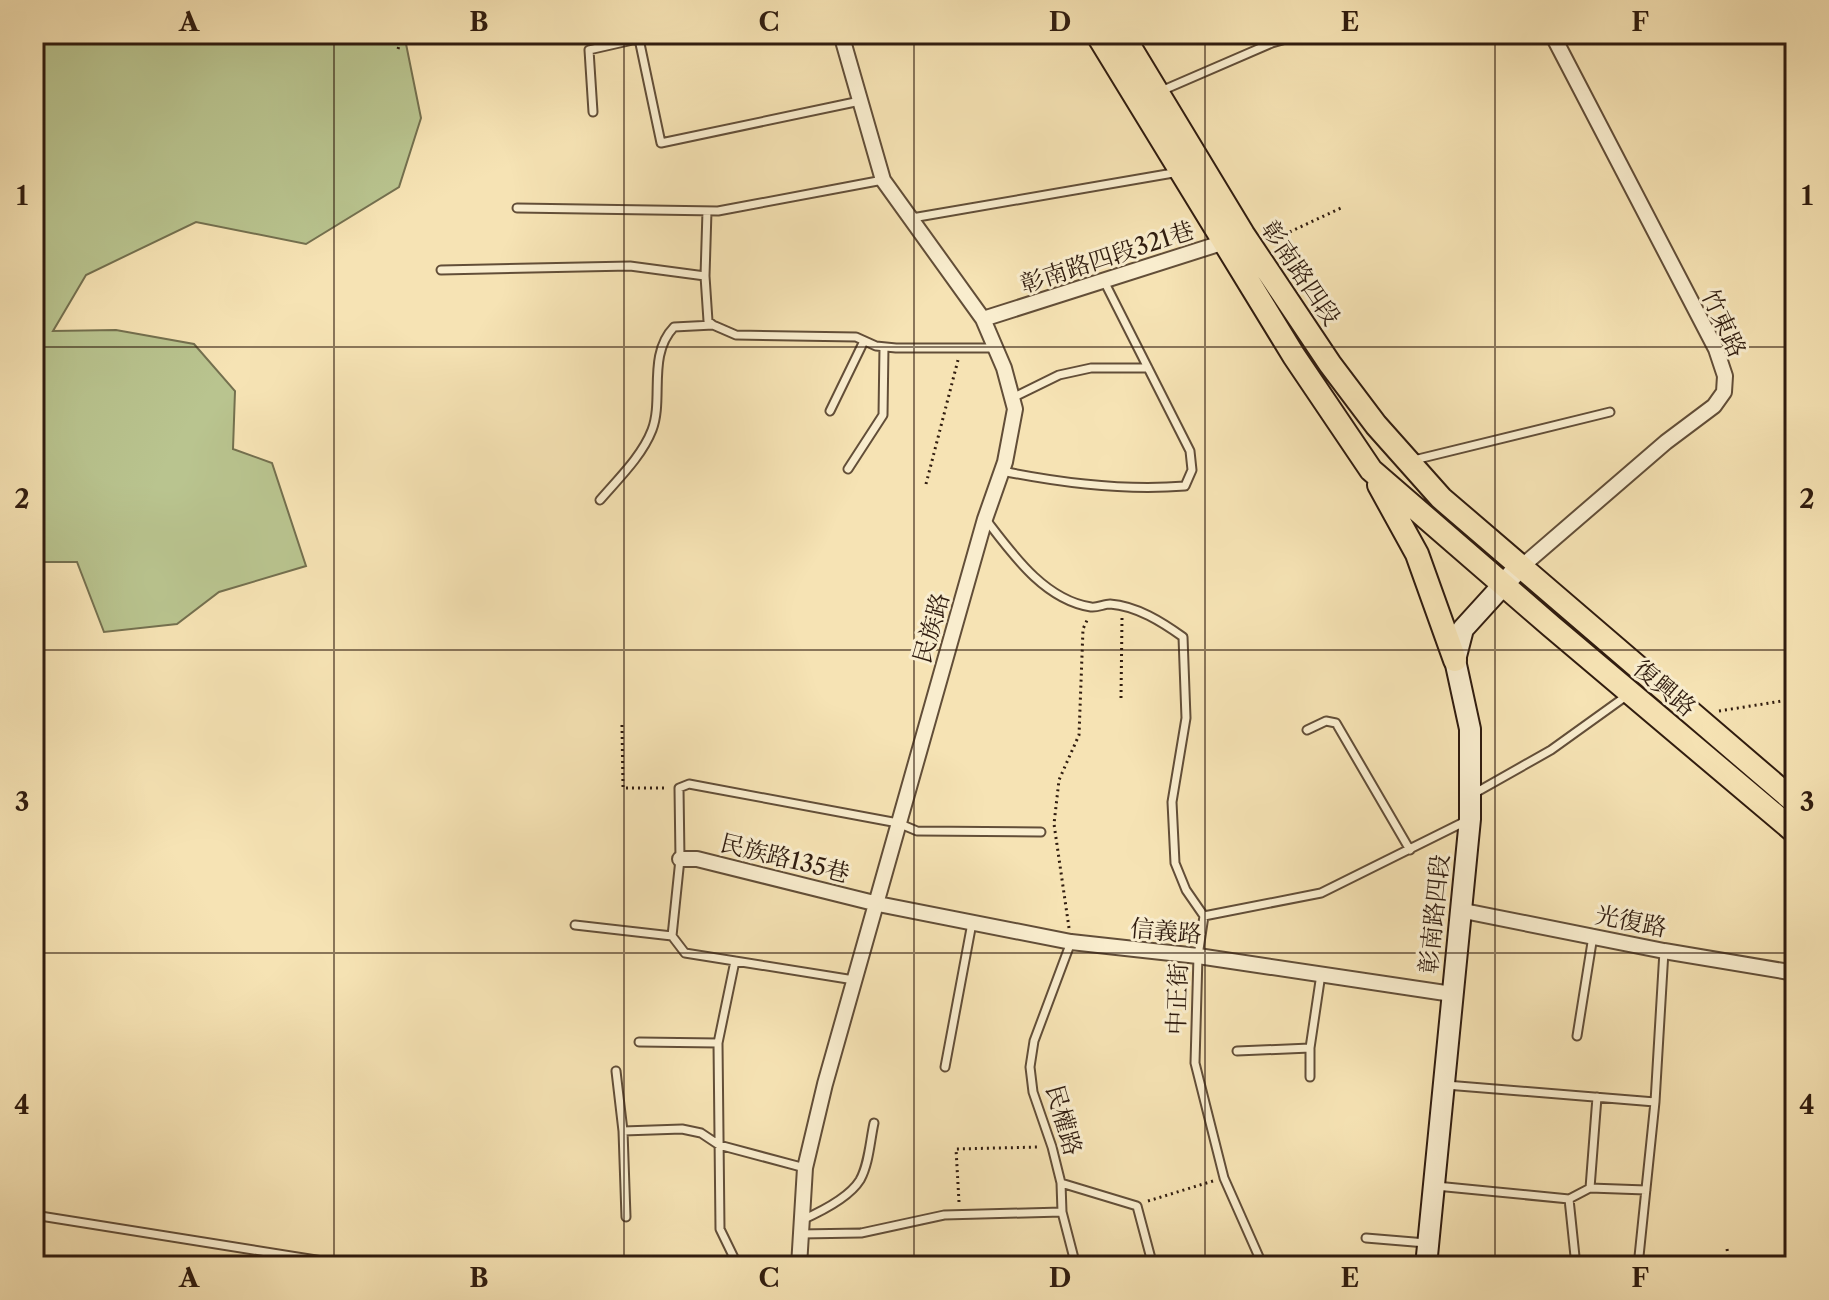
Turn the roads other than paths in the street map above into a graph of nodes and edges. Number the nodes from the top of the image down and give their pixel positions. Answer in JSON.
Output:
{"nodes":[{"id":1,"x":659,"y":34,"type":"edge"},
{"id":2,"x":841,"y":34,"type":"edge"},
{"id":3,"x":1097,"y":34,"type":"edge"},
{"id":4,"x":1122,"y":34,"type":"edge"},
{"id":5,"x":1303,"y":34,"type":"edge"},
{"id":6,"x":1552,"y":34,"type":"edge"},
{"id":7,"x":639,"y":39,"type":"junction"},
{"id":8,"x":1149,"y":98,"type":"junction"},
{"id":9,"x":860,"y":101,"type":"junction"},
{"id":10,"x":593,"y":112,"type":"dead end"},
{"id":11,"x":1182,"y":172,"type":"junction"},
{"id":12,"x":883,"y":180,"type":"junction"},
{"id":13,"x":517,"y":208,"type":"dead end"},
{"id":14,"x":707,"y":211,"type":"junction"},
{"id":15,"x":910,"y":219,"type":"junction"},
{"id":16,"x":1240,"y":242,"type":"junction"},
{"id":17,"x":441,"y":270,"type":"dead end"},
{"id":18,"x":705,"y":276,"type":"junction"},
{"id":19,"x":1104,"y":281,"type":"junction"},
{"id":20,"x":983,"y":319,"type":"junction"},
{"id":21,"x":713,"y":325,"type":"junction"},
{"id":22,"x":864,"y":341,"type":"junction"},
{"id":23,"x":884,"y":347,"type":"junction"},
{"id":24,"x":995,"y":348,"type":"junction"},
{"id":25,"x":1148,"y":368,"type":"junction"},
{"id":26,"x":1012,"y":398,"type":"junction"},
{"id":27,"x":830,"y":411,"type":"dead end"},
{"id":28,"x":1610,"y":412,"type":"dead end"},
{"id":29,"x":1409,"y":461,"type":"junction"},
{"id":30,"x":848,"y":469,"type":"dead end"},
{"id":31,"x":1371,"y":470,"type":"junction"},
{"id":32,"x":1002,"y":471,"type":"junction"},
{"id":33,"x":600,"y":500,"type":"dead end"},
{"id":34,"x":985,"y":519,"type":"junction"},
{"id":35,"x":1520,"y":568,"type":"junction"},
{"id":36,"x":1502,"y":584,"type":"junction"},
{"id":37,"x":1455,"y":660,"type":"junction"},
{"id":38,"x":1630,"y":693,"type":"junction"},
{"id":39,"x":1307,"y":730,"type":"dead end"},
{"id":40,"x":1470,"y":797,"type":"junction"},
{"id":41,"x":1795,"y":802,"type":"edge"},
{"id":42,"x":1470,"y":819,"type":"junction"},
{"id":43,"x":898,"y":823,"type":"junction"},
{"id":44,"x":1041,"y":832,"type":"dead end"},
{"id":45,"x":1795,"y":832,"type":"edge"},
{"id":46,"x":1410,"y":850,"type":"junction"},
{"id":47,"x":680,"y":859,"type":"junction"},
{"id":48,"x":878,"y":904,"type":"junction"},
{"id":49,"x":1459,"y":910,"type":"junction"},
{"id":50,"x":1204,"y":916,"type":"junction"},
{"id":51,"x":972,"y":923,"type":"junction"},
{"id":52,"x":575,"y":925,"type":"dead end"},
{"id":53,"x":672,"y":936,"type":"junction"},
{"id":54,"x":1593,"y":936,"type":"junction"},
{"id":55,"x":1071,"y":942,"type":"junction"},
{"id":56,"x":1664,"y":951,"type":"junction"},
{"id":57,"x":1198,"y":956,"type":"junction"},
{"id":58,"x":735,"y":961,"type":"junction"},
{"id":59,"x":1795,"y":973,"type":"edge"},
{"id":60,"x":1321,"y":974,"type":"junction"},
{"id":61,"x":854,"y":980,"type":"junction"},
{"id":62,"x":1452,"y":994,"type":"junction"},
{"id":63,"x":1577,"y":1036,"type":"dead end"},
{"id":64,"x":639,"y":1042,"type":"dead end"},
{"id":65,"x":718,"y":1043,"type":"junction"},
{"id":66,"x":1310,"y":1048,"type":"junction"},
{"id":67,"x":1237,"y":1051,"type":"dead end"},
{"id":68,"x":945,"y":1067,"type":"dead end"},
{"id":69,"x":616,"y":1071,"type":"dead end"},
{"id":70,"x":1310,"y":1077,"type":"dead end"},
{"id":71,"x":1444,"y":1084,"type":"junction"},
{"id":72,"x":1597,"y":1097,"type":"junction"},
{"id":73,"x":1655,"y":1102,"type":"junction"},
{"id":74,"x":874,"y":1123,"type":"dead end"},
{"id":75,"x":623,"y":1131,"type":"junction"},
{"id":76,"x":719,"y":1145,"type":"junction"},
{"id":77,"x":805,"y":1168,"type":"junction"},
{"id":78,"x":1061,"y":1183,"type":"junction"},
{"id":79,"x":1433,"y":1186,"type":"junction"},
{"id":80,"x":1590,"y":1188,"type":"junction"},
{"id":81,"x":1646,"y":1190,"type":"junction"},
{"id":82,"x":1569,"y":1199,"type":"junction"},
{"id":83,"x":1062,"y":1212,"type":"junction"},
{"id":84,"x":34,"y":1215,"type":"edge"},
{"id":85,"x":626,"y":1217,"type":"dead end"},
{"id":86,"x":800,"y":1227,"type":"junction"},
{"id":87,"x":1366,"y":1238,"type":"dead end"},
{"id":88,"x":1429,"y":1243,"type":"junction"},
{"id":89,"x":354,"y":1266,"type":"edge"},
{"id":90,"x":738,"y":1266,"type":"edge"},
{"id":91,"x":799,"y":1266,"type":"edge"},
{"id":92,"x":1076,"y":1266,"type":"edge"},
{"id":93,"x":1153,"y":1266,"type":"edge"},
{"id":94,"x":1263,"y":1266,"type":"edge"},
{"id":95,"x":1426,"y":1266,"type":"edge"},
{"id":96,"x":1576,"y":1266,"type":"edge"},
{"id":97,"x":1638,"y":1266,"type":"edge"}],
"edges":[{"from":1,"to":7,"type":"lane"},
{"from":2,"to":9,"type":"street","name":"民族路"},
{"from":3,"to":8,"type":"main road","name":"彰南路四段"},
{"from":4,"to":8,"type":"main road","name":"彰南路四段"},
{"from":5,"to":8,"type":"lane"},
{"from":6,"to":35,"type":"street","name":"竹東路"},
{"from":7,"to":9,"type":"lane"},
{"from":7,"to":10,"type":"lane"},
{"from":8,"to":11,"type":"main road","name":"彰南路四段"},
{"from":8,"to":16,"type":"main road","name":"彰南路四段"},
{"from":9,"to":12,"type":"street","name":"民族路"},
{"from":11,"to":15,"type":"lane"},
{"from":11,"to":16,"type":"main road","name":"彰南路四段"},
{"from":12,"to":14,"type":"lane"},
{"from":12,"to":15,"type":"street","name":"民族路"},
{"from":13,"to":14,"type":"lane"},
{"from":14,"to":18,"type":"lane"},
{"from":15,"to":20,"type":"street","name":"民族路"},
{"from":16,"to":19,"type":"street","name":"彰南路四段321巷"},
{"from":16,"to":29,"type":"main road","name":"彰南路四段"},
{"from":16,"to":31,"type":"main road","name":"彰南路四段"},
{"from":17,"to":18,"type":"lane"},
{"from":18,"to":21,"type":"lane"},
{"from":19,"to":20,"type":"street","name":"彰南路四段321巷"},
{"from":19,"to":25,"type":"lane"},
{"from":20,"to":24,"type":"street","name":"民族路"},
{"from":21,"to":22,"type":"lane"},
{"from":21,"to":33,"type":"lane"},
{"from":22,"to":23,"type":"lane"},
{"from":22,"to":27,"type":"lane"},
{"from":23,"to":24,"type":"lane"},
{"from":23,"to":30,"type":"lane"},
{"from":24,"to":26,"type":"street","name":"民族路"},
{"from":25,"to":26,"type":"lane"},
{"from":25,"to":32,"type":"lane"},
{"from":26,"to":32,"type":"street","name":"民族路"},
{"from":28,"to":29,"type":"lane"},
{"from":29,"to":35,"type":"main road","name":"彰南路四段"},
{"from":31,"to":36,"type":"main road","name":"彰南路四段"},
{"from":31,"to":37,"type":"main road"},
{"from":32,"to":34,"type":"street","name":"民族路"},
{"from":34,"to":43,"type":"street","name":"民族路"},
{"from":34,"to":50,"type":"lane"},
{"from":35,"to":36,"type":"street"},
{"from":35,"to":41,"type":"main road","name":"復興路"},
{"from":36,"to":37,"type":"street"},
{"from":36,"to":38,"type":"main road","name":"復興路"},
{"from":37,"to":40,"type":"street","name":"彰南路四段"},
{"from":38,"to":40,"type":"lane"},
{"from":38,"to":45,"type":"main road","name":"復興路"},
{"from":39,"to":46,"type":"lane"},
{"from":40,"to":42,"type":"street","name":"彰南路四段"},
{"from":42,"to":46,"type":"lane"},
{"from":42,"to":49,"type":"street","name":"彰南路四段"},
{"from":43,"to":44,"type":"lane"},
{"from":43,"to":47,"type":"lane"},
{"from":43,"to":48,"type":"street","name":"民族路"},
{"from":46,"to":50,"type":"lane"},
{"from":47,"to":48,"type":"street","name":"民族路135巷"},
{"from":47,"to":53,"type":"lane"},
{"from":48,"to":51,"type":"street","name":"信義路"},
{"from":48,"to":61,"type":"street","name":"民族路"},
{"from":49,"to":54,"type":"street","name":"光復路"},
{"from":49,"to":62,"type":"street","name":"彰南路四段"},
{"from":50,"to":57,"type":"lane","name":"中正街"},
{"from":51,"to":55,"type":"street","name":"信義路"},
{"from":51,"to":68,"type":"lane"},
{"from":52,"to":53,"type":"lane"},
{"from":53,"to":58,"type":"lane"},
{"from":54,"to":56,"type":"street","name":"光復路"},
{"from":54,"to":63,"type":"lane"},
{"from":55,"to":57,"type":"street","name":"信義路"},
{"from":55,"to":78,"type":"lane","name":"民權路"},
{"from":56,"to":59,"type":"street","name":"光復路"},
{"from":56,"to":73,"type":"lane"},
{"from":57,"to":60,"type":"street","name":"信義路"},
{"from":57,"to":94,"type":"lane","name":"中正街"},
{"from":58,"to":61,"type":"lane"},
{"from":58,"to":65,"type":"lane"},
{"from":60,"to":62,"type":"street","name":"信義路"},
{"from":60,"to":66,"type":"lane"},
{"from":61,"to":77,"type":"street","name":"民族路"},
{"from":62,"to":71,"type":"street","name":"彰南路四段"},
{"from":64,"to":65,"type":"lane"},
{"from":65,"to":76,"type":"lane"},
{"from":66,"to":67,"type":"lane"},
{"from":66,"to":70,"type":"lane"},
{"from":69,"to":75,"type":"lane"},
{"from":71,"to":72,"type":"lane"},
{"from":71,"to":79,"type":"street","name":"彰南路四段"},
{"from":72,"to":73,"type":"lane"},
{"from":72,"to":80,"type":"lane"},
{"from":73,"to":81,"type":"lane"},
{"from":74,"to":86,"type":"lane"},
{"from":75,"to":76,"type":"lane"},
{"from":75,"to":85,"type":"lane"},
{"from":76,"to":77,"type":"lane"},
{"from":76,"to":90,"type":"lane"},
{"from":77,"to":86,"type":"street","name":"民族路"},
{"from":78,"to":83,"type":"lane","name":"民權路"},
{"from":78,"to":93,"type":"lane"},
{"from":79,"to":82,"type":"lane"},
{"from":79,"to":88,"type":"street","name":"彰南路四段"},
{"from":80,"to":81,"type":"lane"},
{"from":80,"to":82,"type":"lane"},
{"from":81,"to":97,"type":"lane"},
{"from":82,"to":96,"type":"lane"},
{"from":83,"to":86,"type":"lane"},
{"from":83,"to":92,"type":"lane","name":"民權路"},
{"from":84,"to":89,"type":"lane"},
{"from":86,"to":91,"type":"street","name":"民族路"},
{"from":87,"to":88,"type":"lane"},
{"from":88,"to":95,"type":"street","name":"彰南路四段"}]}
